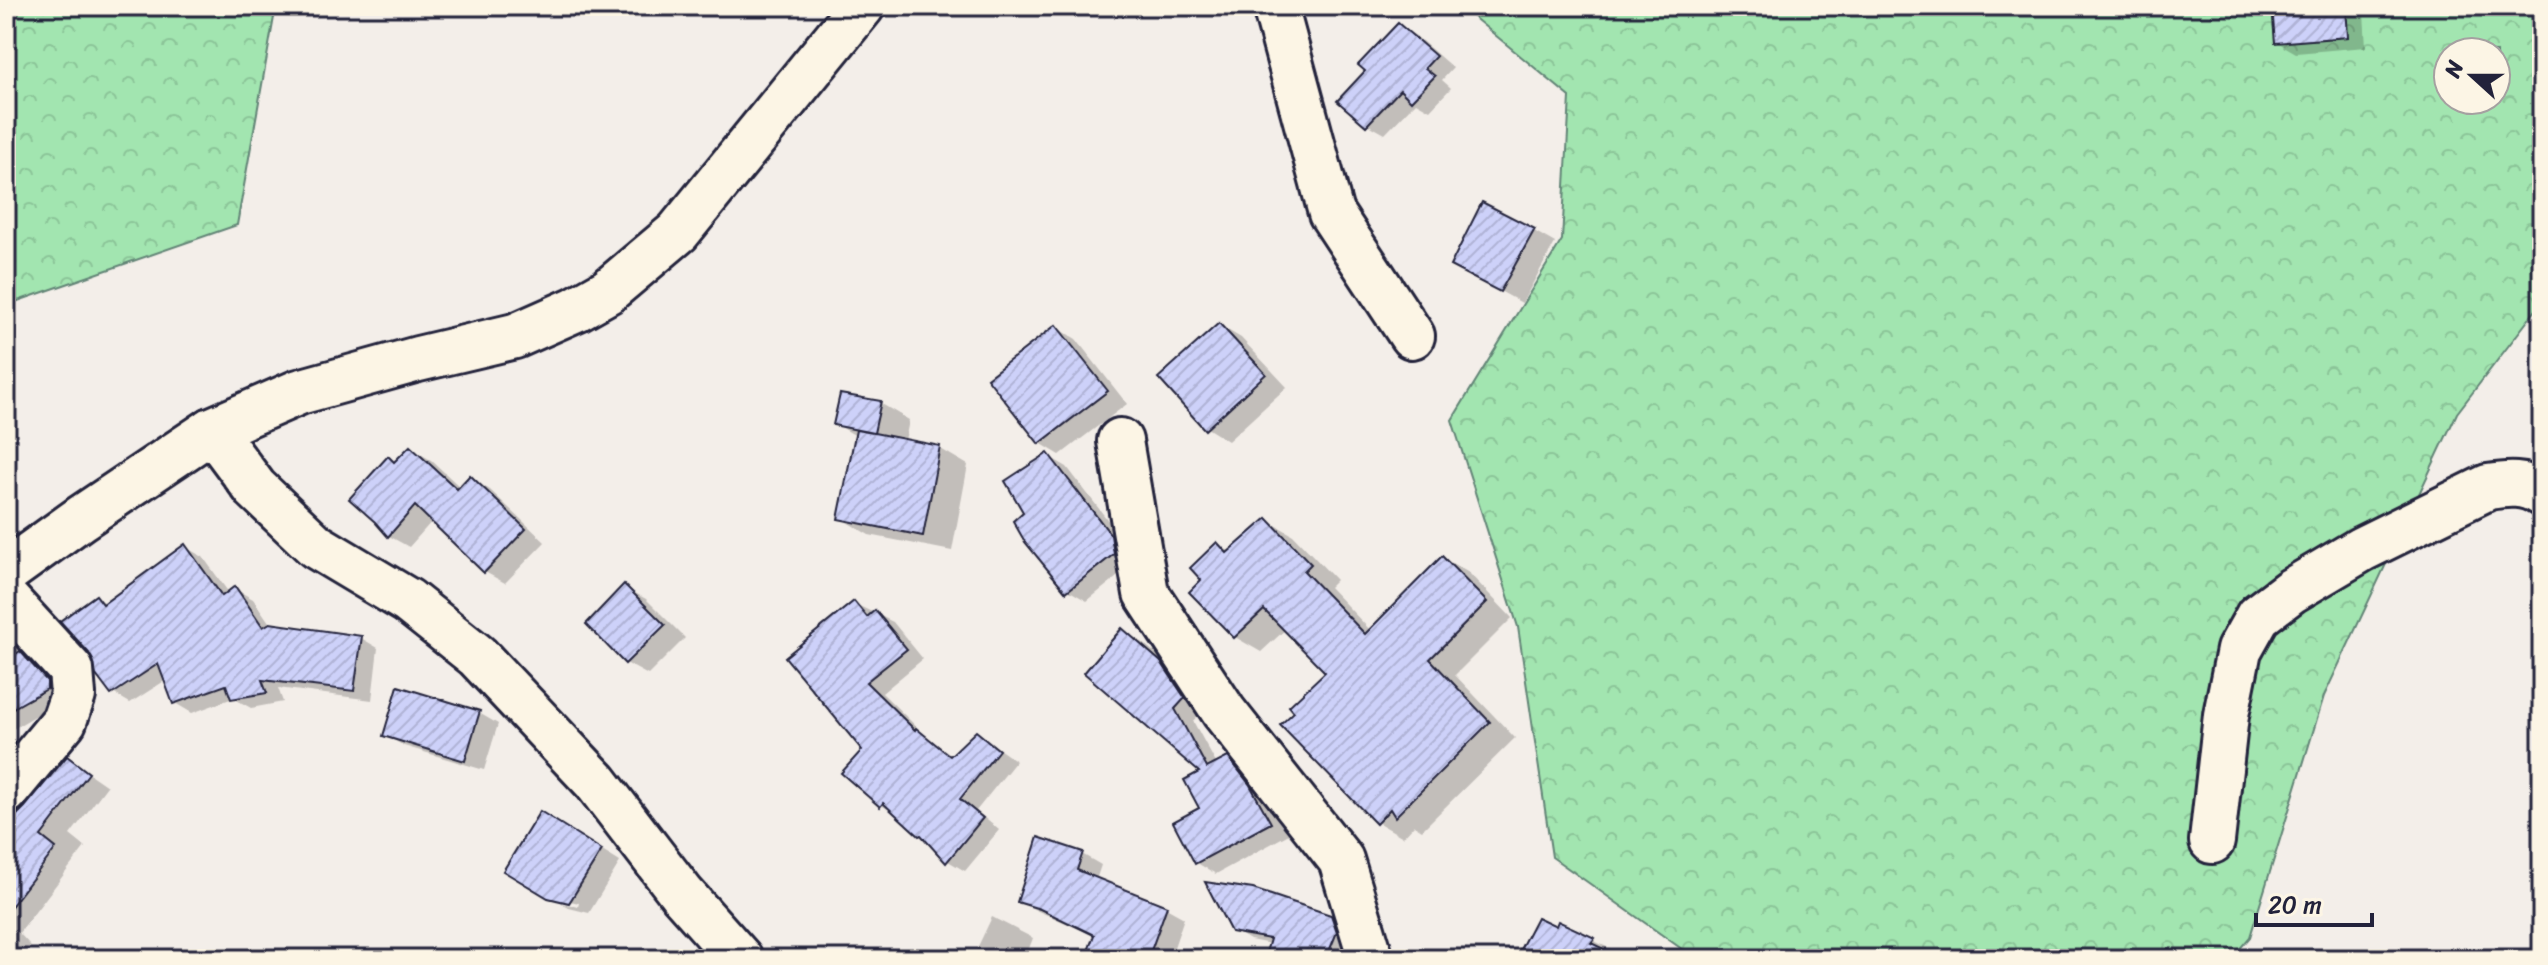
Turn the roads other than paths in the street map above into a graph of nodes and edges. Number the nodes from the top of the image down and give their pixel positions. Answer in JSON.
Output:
{"nodes":[{"id":1,"x":862,"y":6,"type":"edge"},
{"id":2,"x":1275,"y":6,"type":"edge"},
{"id":3,"x":1412,"y":336,"type":"dead end"},
{"id":4,"x":212,"y":430,"type":"junction"},
{"id":5,"x":1120,"y":441,"type":"dead end"},
{"id":6,"x":2542,"y":494,"type":"edge"},
{"id":7,"x":6,"y":572,"type":"edge"},
{"id":8,"x":6,"y":599,"type":"edge"},
{"id":9,"x":6,"y":791,"type":"edge"},
{"id":10,"x":2212,"y":841,"type":"dead end"},
{"id":11,"x":740,"y":959,"type":"edge"},
{"id":12,"x":1371,"y":959,"type":"edge"}],
"edges":[{"from":1,"to":4,"type":"street"},
{"from":2,"to":3,"type":"street"},
{"from":4,"to":7,"type":"street"},
{"from":4,"to":11,"type":"street"},
{"from":5,"to":12,"type":"street"},
{"from":6,"to":10,"type":"street"},
{"from":8,"to":9,"type":"street"}]}
